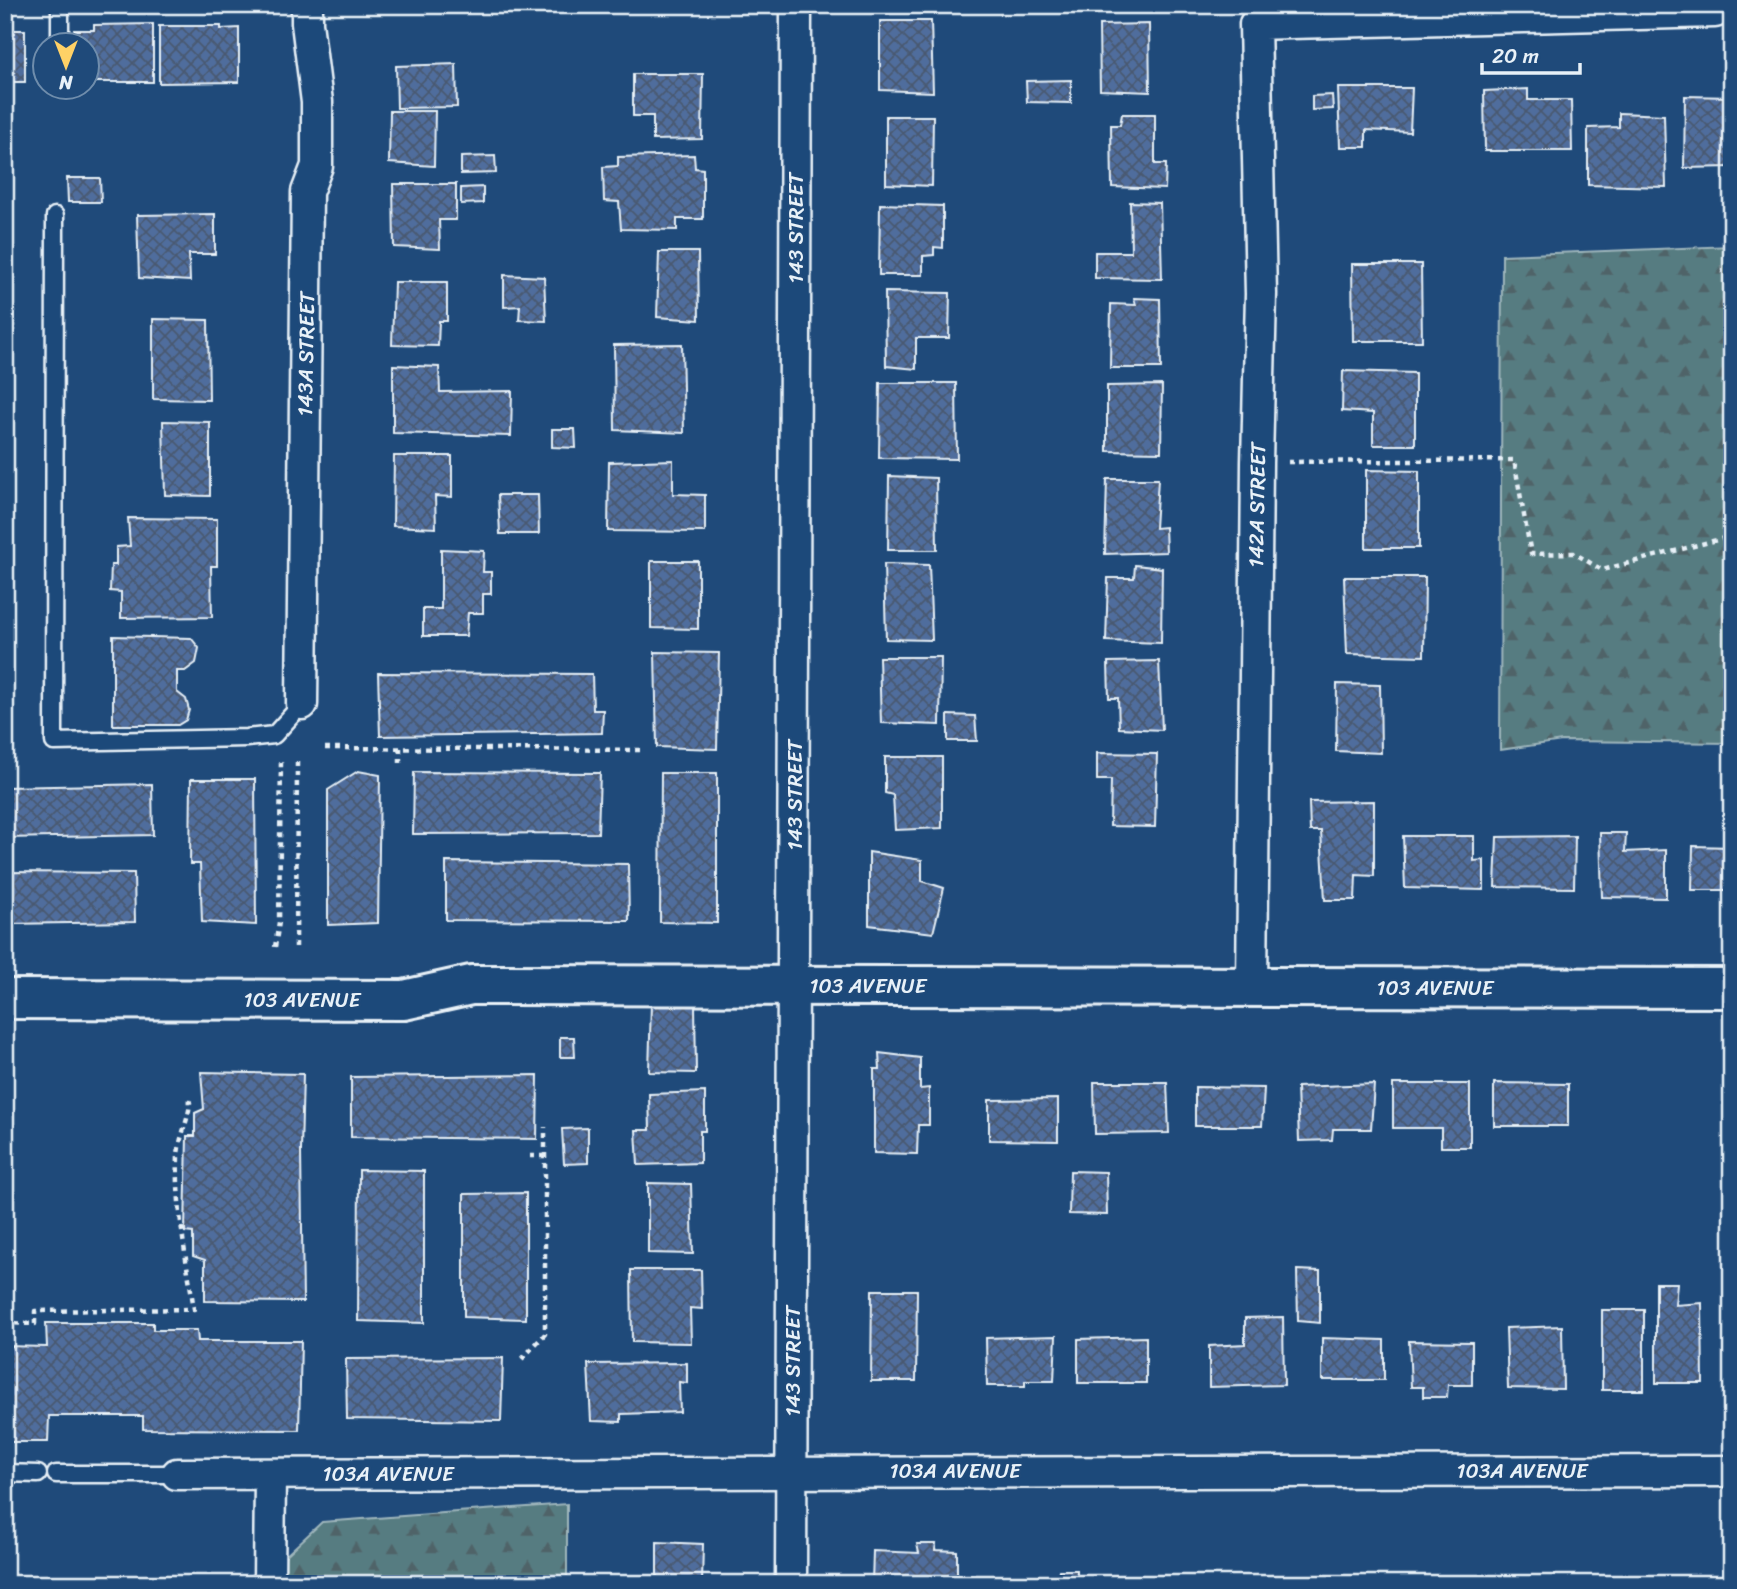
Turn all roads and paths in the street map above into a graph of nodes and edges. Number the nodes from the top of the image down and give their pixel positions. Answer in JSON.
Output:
{"nodes":[{"id":1,"x":60,"y":5,"type":"edge"},
{"id":2,"x":307,"y":5,"type":"edge"},
{"id":3,"x":796,"y":5,"type":"edge"},
{"id":4,"x":1715,"y":12,"type":"dead end"},
{"id":5,"x":60,"y":32,"type":"edge"},
{"id":6,"x":55,"y":216,"type":"dead end"},
{"id":7,"x":1280,"y":463,"type":"dead end"},
{"id":8,"x":1732,"y":536,"type":"edge"},
{"id":9,"x":302,"y":704,"type":"joint"},
{"id":10,"x":325,"y":748,"type":"dead end"},
{"id":11,"x":400,"y":748,"type":"junction"},
{"id":12,"x":645,"y":750,"type":"dead end"},
{"id":13,"x":281,"y":761,"type":"dead end"},
{"id":14,"x":297,"y":762,"type":"dead end"},
{"id":15,"x":400,"y":768,"type":"dead end"},
{"id":16,"x":275,"y":947,"type":"dead end"},
{"id":17,"x":296,"y":947,"type":"dead end"},
{"id":18,"x":794,"y":986,"type":"junction"},
{"id":19,"x":1252,"y":987,"type":"junction"},
{"id":20,"x":1732,"y":989,"type":"edge"},
{"id":21,"x":5,"y":999,"type":"edge"},
{"id":22,"x":5,"y":1070,"type":"edge"},
{"id":23,"x":183,"y":1102,"type":"dead end"},
{"id":24,"x":545,"y":1127,"type":"dead end"},
{"id":25,"x":530,"y":1156,"type":"dead end"},
{"id":26,"x":545,"y":1156,"type":"junction"},
{"id":27,"x":5,"y":1252,"type":"edge"},
{"id":28,"x":5,"y":1323,"type":"edge"},
{"id":29,"x":522,"y":1359,"type":"dead end"},
{"id":30,"x":1732,"y":1471,"type":"edge"},
{"id":31,"x":792,"y":1472,"type":"junction"},
{"id":32,"x":5,"y":1473,"type":"edge"},
{"id":33,"x":38,"y":1474,"type":"dead end"},
{"id":34,"x":56,"y":1474,"type":"dead end"},
{"id":35,"x":177,"y":1474,"type":"joint"},
{"id":36,"x":270,"y":1475,"type":"junction"},
{"id":37,"x":269,"y":1584,"type":"edge"},
{"id":38,"x":791,"y":1584,"type":"edge"}],
"edges":[{"from":1,"to":5,"type":"lane"},
{"from":2,"to":9,"type":"street","name":"143A STREET"},
{"from":3,"to":18,"type":"street","name":"143 STREET"},
{"from":4,"to":19,"type":"street","name":"142A STREET"},
{"from":6,"to":9,"type":"lane"},
{"from":7,"to":8,"type":"path"},
{"from":10,"to":11,"type":"path"},
{"from":11,"to":12,"type":"path"},
{"from":11,"to":15,"type":"path"},
{"from":13,"to":16,"type":"path"},
{"from":14,"to":17,"type":"path"},
{"from":18,"to":19,"type":"street","name":"103 AVENUE"},
{"from":18,"to":21,"type":"street","name":"103 AVENUE"},
{"from":18,"to":31,"type":"street","name":"143 STREET"},
{"from":19,"to":20,"type":"street","name":"103 AVENUE"},
{"from":22,"to":27,"type":"path"},
{"from":23,"to":28,"type":"path"},
{"from":24,"to":26,"type":"path"},
{"from":25,"to":26,"type":"path"},
{"from":26,"to":29,"type":"path"},
{"from":30,"to":31,"type":"street","name":"103A AVENUE"},
{"from":31,"to":36,"type":"street","name":"103A AVENUE"},
{"from":31,"to":38,"type":"street","name":"143 STREET"},
{"from":32,"to":33,"type":"lane"},
{"from":34,"to":35,"type":"lane"},
{"from":35,"to":36,"type":"street","name":"103A AVENUE"},
{"from":36,"to":37,"type":"street"}]}
